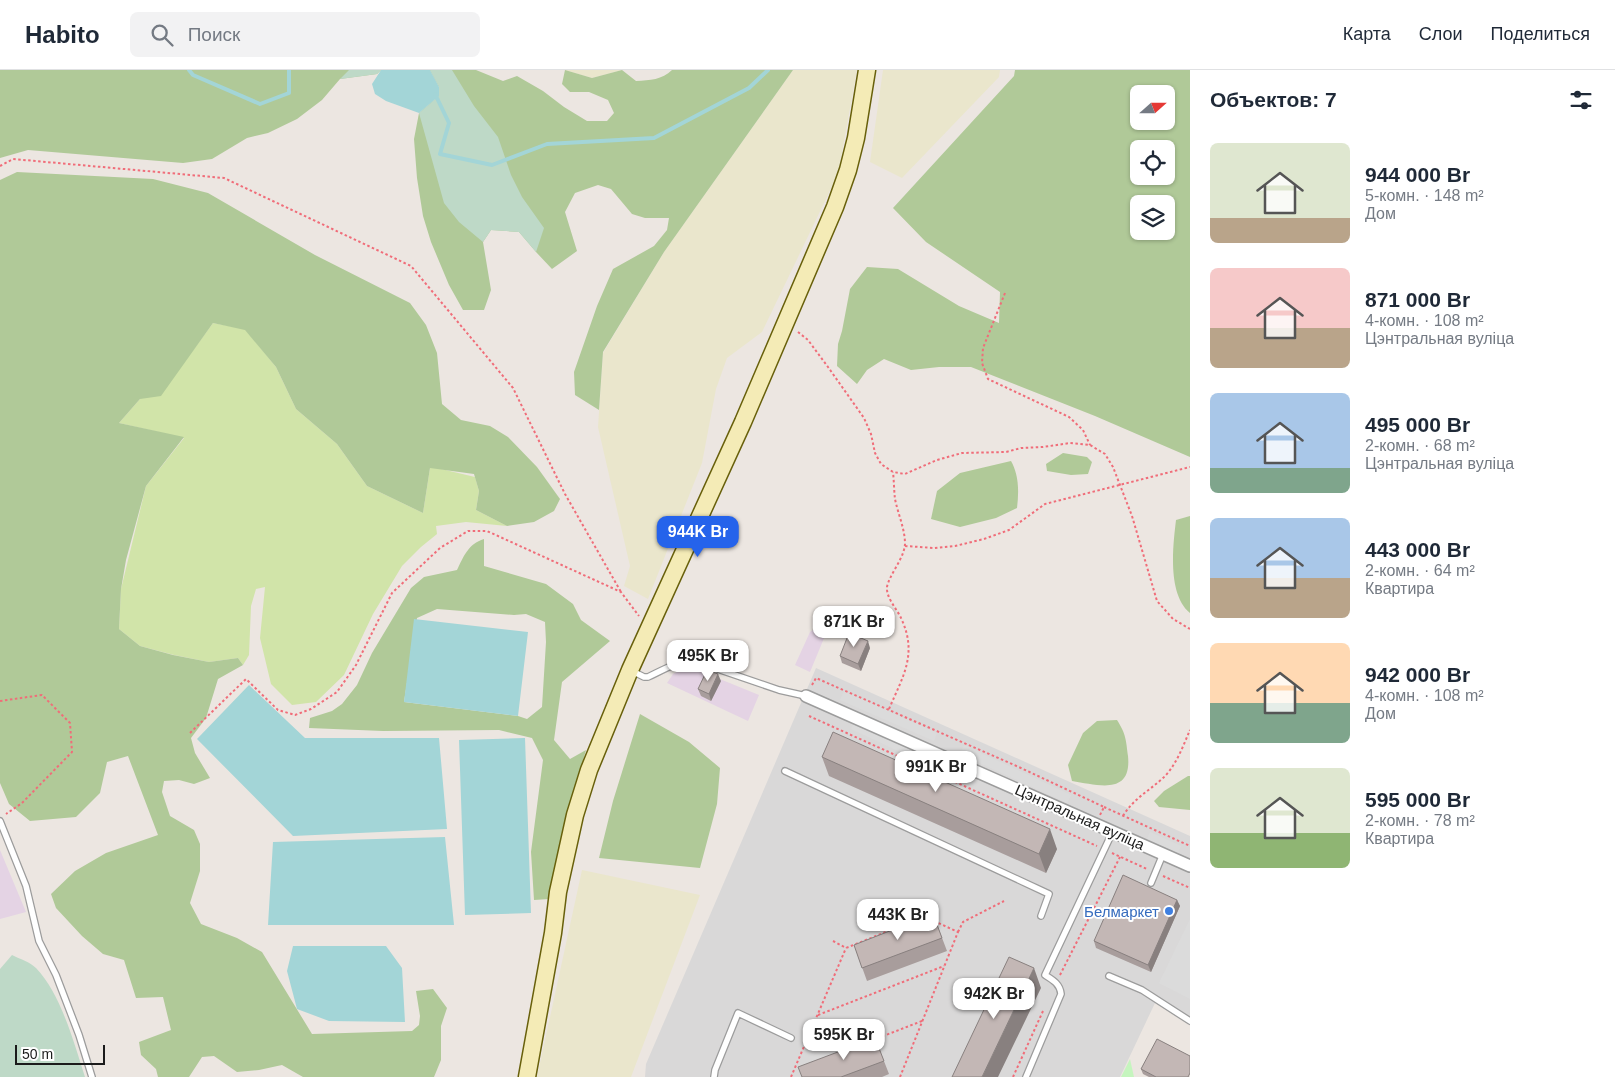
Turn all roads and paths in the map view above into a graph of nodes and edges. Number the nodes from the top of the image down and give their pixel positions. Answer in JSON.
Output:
{"nodes":[{"id":1,"x":867,"y":70,"type":"edge"},
{"id":2,"x":0,"y":166,"type":"edge"},
{"id":3,"x":1006,"y":293,"type":"dead end"},
{"id":4,"x":787,"y":323,"type":"junction"},
{"id":5,"x":1090,"y":445,"type":"junction"},
{"id":6,"x":1190,"y":467,"type":"edge"},
{"id":7,"x":893,"y":472,"type":"junction"},
{"id":8,"x":1119,"y":484,"type":"junction"},
{"id":9,"x":905,"y":546,"type":"junction"},
{"id":10,"x":621,"y":592,"type":"junction"},
{"id":11,"x":649,"y":629,"type":"junction"},
{"id":12,"x":1190,"y":629,"type":"edge"},
{"id":13,"x":630,"y":670,"type":"junction"},
{"id":14,"x":806,"y":696,"type":"junction"},
{"id":15,"x":0,"y":701,"type":"edge"},
{"id":16,"x":889,"y":710,"type":"junction"},
{"id":17,"x":809,"y":716,"type":"dead end"},
{"id":18,"x":1190,"y":730,"type":"edge"},
{"id":19,"x":190,"y":733,"type":"dead end"},
{"id":20,"x":785,"y":771,"type":"dead end"},
{"id":21,"x":1104,"y":807,"type":"junction"},
{"id":22,"x":1123,"y":816,"type":"junction"},
{"id":23,"x":0,"y":820,"type":"edge"},
{"id":24,"x":1096,"y":824,"type":"junction"},
{"id":25,"x":1113,"y":831,"type":"junction"},
{"id":26,"x":1088,"y":842,"type":"junction"},
{"id":27,"x":1190,"y":846,"type":"edge"},
{"id":28,"x":1104,"y":850,"type":"junction"},
{"id":29,"x":1163,"y":854,"type":"junction"},
{"id":30,"x":1120,"y":857,"type":"junction"},
{"id":31,"x":1190,"y":866,"type":"edge"},
{"id":32,"x":1155,"y":872,"type":"junction"},
{"id":33,"x":1150,"y":883,"type":"dead end"},
{"id":34,"x":1190,"y":888,"type":"edge"},
{"id":35,"x":1004,"y":901,"type":"dead end"},
{"id":36,"x":1041,"y":916,"type":"dead end"},
{"id":37,"x":958,"y":932,"type":"junction"},
{"id":38,"x":833,"y":941,"type":"dead end"},
{"id":39,"x":846,"y":948,"type":"junction"},
{"id":40,"x":944,"y":966,"type":"junction"},
{"id":41,"x":1110,"y":976,"type":"dead end"},
{"id":42,"x":1056,"y":982,"type":"junction"},
{"id":43,"x":1044,"y":1008,"type":"dead end"},
{"id":44,"x":817,"y":1015,"type":"junction"},
{"id":45,"x":922,"y":1021,"type":"junction"},
{"id":46,"x":1190,"y":1021,"type":"edge"},
{"id":47,"x":791,"y":1038,"type":"dead end"},
{"id":48,"x":867,"y":1042,"type":"edge"},
{"id":49,"x":803,"y":1066,"type":"edge"},
{"id":50,"x":794,"y":1069,"type":"junction"},
{"id":51,"x":92,"y":1077,"type":"edge"},
{"id":52,"x":527,"y":1077,"type":"edge"},
{"id":53,"x":714,"y":1077,"type":"edge"},
{"id":54,"x":791,"y":1077,"type":"edge"},
{"id":55,"x":900,"y":1077,"type":"edge"},
{"id":56,"x":1013,"y":1077,"type":"edge"},
{"id":57,"x":1026,"y":1077,"type":"edge"}],
"edges":[{"from":1,"to":4,"type":"street"},
{"from":2,"to":10,"type":"path"},
{"from":3,"to":5,"type":"path"},
{"from":4,"to":7,"type":"path"},
{"from":4,"to":11,"type":"street"},
{"from":5,"to":7,"type":"path"},
{"from":5,"to":8,"type":"path"},
{"from":6,"to":8,"type":"path"},
{"from":7,"to":9,"type":"path"},
{"from":8,"to":9,"type":"path"},
{"from":8,"to":12,"type":"path"},
{"from":9,"to":16,"type":"path"},
{"from":10,"to":11,"type":"path"},
{"from":10,"to":19,"type":"path"},
{"from":11,"to":13,"type":"street"},
{"from":13,"to":14,"type":"lane"},
{"from":13,"to":52,"type":"street"},
{"from":14,"to":16,"type":"path"},
{"from":14,"to":24,"type":"street","name":"Цэнтральная вуліца"},
{"from":15,"to":23,"type":"path"},
{"from":16,"to":21,"type":"path"},
{"from":17,"to":26,"type":"path"},
{"from":18,"to":22,"type":"path"},
{"from":20,"to":36,"type":"lane"},
{"from":21,"to":22,"type":"path"},
{"from":21,"to":24,"type":"path"},
{"from":22,"to":27,"type":"path"},
{"from":23,"to":51,"type":"lane"},
{"from":24,"to":25,"type":"street","name":"Цэнтральная вуліца"},
{"from":24,"to":26,"type":"path"},
{"from":25,"to":28,"type":"lane"},
{"from":25,"to":29,"type":"street","name":"Цэнтральная вуліца"},
{"from":26,"to":28,"type":"path"},
{"from":28,"to":30,"type":"path"},
{"from":28,"to":42,"type":"lane"},
{"from":29,"to":31,"type":"street","name":"Цэнтральная вуліца"},
{"from":29,"to":32,"type":"lane"},
{"from":30,"to":32,"type":"path"},
{"from":30,"to":42,"type":"path"},
{"from":32,"to":33,"type":"lane"},
{"from":32,"to":34,"type":"path"},
{"from":35,"to":37,"type":"path"},
{"from":37,"to":39,"type":"path"},
{"from":37,"to":40,"type":"path"},
{"from":38,"to":39,"type":"path"},
{"from":39,"to":44,"type":"path"},
{"from":40,"to":44,"type":"path"},
{"from":40,"to":45,"type":"path"},
{"from":41,"to":46,"type":"lane"},
{"from":42,"to":57,"type":"lane"},
{"from":43,"to":56,"type":"path"},
{"from":44,"to":50,"type":"path"},
{"from":45,"to":48,"type":"path"},
{"from":45,"to":55,"type":"path"},
{"from":47,"to":53,"type":"lane"},
{"from":49,"to":50,"type":"path"},
{"from":50,"to":54,"type":"path"}]}
